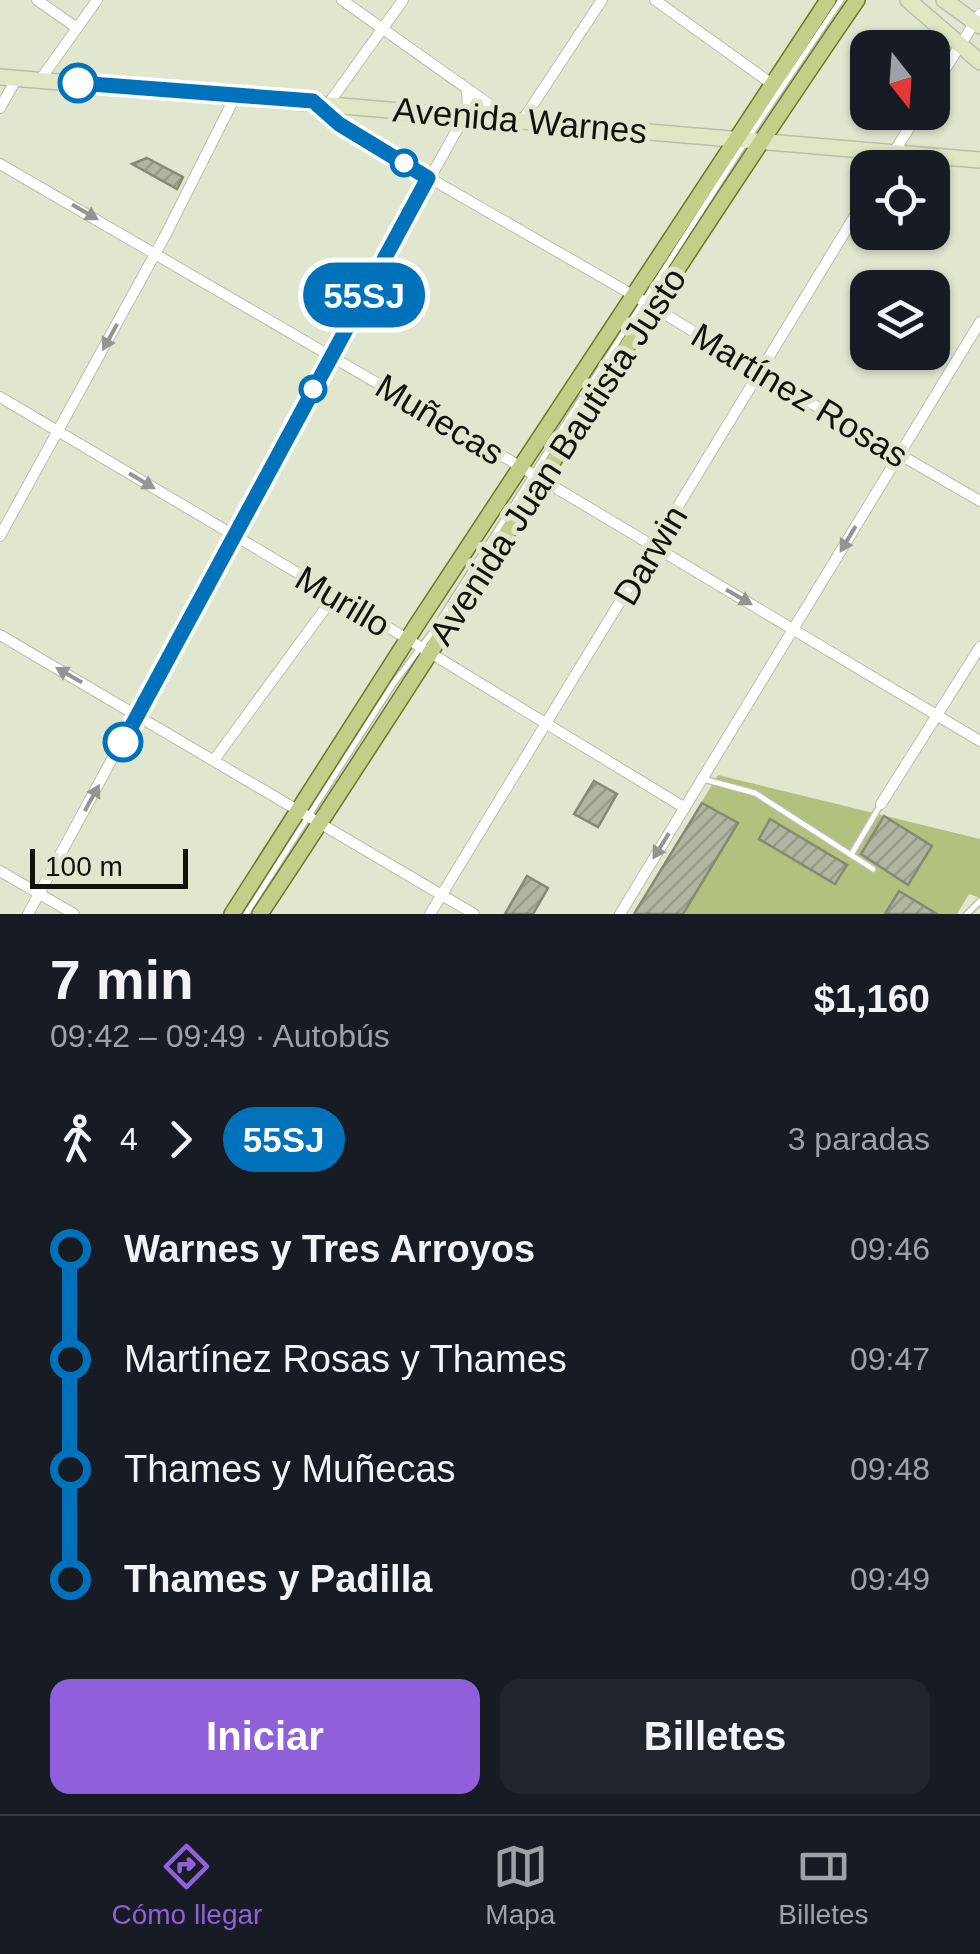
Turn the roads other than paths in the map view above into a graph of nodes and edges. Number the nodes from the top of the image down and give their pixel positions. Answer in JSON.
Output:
{"nodes":[{"id":1,"x":38,"y":0,"type":"edge"},
{"id":2,"x":98,"y":0,"type":"edge"},
{"id":3,"x":342,"y":0,"type":"edge"},
{"id":4,"x":403,"y":0,"type":"edge"},
{"id":5,"x":602,"y":0,"type":"edge"},
{"id":6,"x":655,"y":0,"type":"edge"},
{"id":7,"x":828,"y":0,"type":"edge"},
{"id":8,"x":841,"y":0,"type":"edge"},
{"id":9,"x":857,"y":0,"type":"edge"},
{"id":10,"x":908,"y":0,"type":"edge"},
{"id":11,"x":944,"y":0,"type":"edge"},
{"id":12,"x":930,"y":16,"type":"junction"},
{"id":13,"x":978,"y":21,"type":"edge"},
{"id":14,"x":77,"y":28,"type":"junction"},
{"id":15,"x":383,"y":30,"type":"junction"},
{"id":16,"x":962,"y":44,"type":"junction"},
{"id":17,"x":950,"y":62,"type":"edge"},
{"id":18,"x":980,"y":62,"type":"edge"},
{"id":19,"x":0,"y":77,"type":"edge"},
{"id":20,"x":18,"y":78,"type":"junction"},
{"id":21,"x":40,"y":80,"type":"junction"},
{"id":22,"x":772,"y":84,"type":"junction"},
{"id":23,"x":467,"y":90,"type":"junction"},
{"id":24,"x":236,"y":95,"type":"junction"},
{"id":25,"x":321,"y":102,"type":"junction"},
{"id":26,"x":0,"y":108,"type":"edge"},
{"id":27,"x":457,"y":120,"type":"junction"},
{"id":28,"x":516,"y":120,"type":"junction"},
{"id":29,"x":748,"y":139,"type":"junction"},
{"id":30,"x":850,"y":154,"type":"edge"},
{"id":31,"x":950,"y":160,"type":"edge"},
{"id":32,"x":980,"y":160,"type":"edge"},
{"id":33,"x":0,"y":164,"type":"edge"},
{"id":34,"x":428,"y":178,"type":"junction"},
{"id":35,"x":850,"y":224,"type":"edge"},
{"id":36,"x":679,"y":244,"type":"junction"},
{"id":37,"x":155,"y":254,"type":"junction"},
{"id":38,"x":642,"y":301,"type":"junction"},
{"id":39,"x":980,"y":322,"type":"edge"},
{"id":40,"x":330,"y":355,"type":"junction"},
{"id":41,"x":760,"y":371,"type":"junction"},
{"id":42,"x":0,"y":397,"type":"edge"},
{"id":43,"x":58,"y":431,"type":"junction"},
{"id":44,"x":898,"y":455,"type":"junction"},
{"id":45,"x":532,"y":473,"type":"junction"},
{"id":46,"x":980,"y":501,"type":"edge"},
{"id":47,"x":0,"y":536,"type":"edge"},
{"id":48,"x":234,"y":536,"type":"junction"},
{"id":49,"x":655,"y":547,"type":"junction"},
{"id":50,"x":335,"y":595,"type":"junction"},
{"id":51,"x":794,"y":629,"type":"junction"},
{"id":52,"x":0,"y":635,"type":"edge"},
{"id":53,"x":420,"y":647,"type":"junction"},
{"id":54,"x":980,"y":647,"type":"edge"},
{"id":55,"x":138,"y":715,"type":"junction"},
{"id":56,"x":937,"y":715,"type":"junction"},
{"id":57,"x":547,"y":722,"type":"junction"},
{"id":58,"x":980,"y":742,"type":"edge"},
{"id":59,"x":214,"y":760,"type":"junction"},
{"id":60,"x":702,"y":779,"type":"junction"},
{"id":61,"x":881,"y":804,"type":"joint"},
{"id":62,"x":685,"y":808,"type":"junction"},
{"id":63,"x":309,"y":819,"type":"junction"},
{"id":64,"x":851,"y":855,"type":"junction"},
{"id":65,"x":873,"y":869,"type":"dead end"},
{"id":66,"x":0,"y":871,"type":"edge"},
{"id":67,"x":39,"y":894,"type":"junction"},
{"id":68,"x":441,"y":895,"type":"junction"},
{"id":69,"x":980,"y":901,"type":"edge"},
{"id":70,"x":28,"y":914,"type":"edge"},
{"id":71,"x":74,"y":914,"type":"edge"},
{"id":72,"x":232,"y":914,"type":"edge"},
{"id":73,"x":246,"y":914,"type":"edge"},
{"id":74,"x":260,"y":914,"type":"edge"},
{"id":75,"x":430,"y":914,"type":"edge"},
{"id":76,"x":474,"y":914,"type":"edge"},
{"id":77,"x":620,"y":914,"type":"edge"},
{"id":78,"x":966,"y":914,"type":"edge"}],
"edges":[{"from":1,"to":14,"type":"street"},
{"from":2,"to":14,"type":"street"},
{"from":3,"to":15,"type":"street"},
{"from":4,"to":15,"type":"street"},
{"from":5,"to":28,"type":"street"},
{"from":6,"to":22,"type":"street"},
{"from":7,"to":22,"type":"main road","name":"Avenida Juan Bautista Justo"},
{"from":8,"to":29,"type":"lane"},
{"from":9,"to":29,"type":"main road","name":"Avenida Juan Bautista Justo"},
{"from":10,"to":12,"type":"main road"},
{"from":11,"to":12,"type":"main road"},
{"from":11,"to":13,"type":"main road"},
{"from":12,"to":16,"type":"main road"},
{"from":13,"to":16,"type":"street"},
{"from":14,"to":21,"type":"street"},
{"from":15,"to":23,"type":"street"},
{"from":15,"to":25,"type":"street"},
{"from":16,"to":17,"type":"street"},
{"from":16,"to":18,"type":"main road"},
{"from":19,"to":20,"type":"main road","name":"Avenida Warnes"},
{"from":20,"to":21,"type":"main road","name":"Avenida Warnes"},
{"from":20,"to":26,"type":"street"},
{"from":21,"to":24,"type":"main road","name":"Avenida Warnes"},
{"from":22,"to":29,"type":"main road","name":"Avenida Juan Bautista Justo"},
{"from":23,"to":27,"type":"street"},
{"from":23,"to":28,"type":"street"},
{"from":24,"to":25,"type":"main road","name":"Avenida Warnes"},
{"from":24,"to":37,"type":"street"},
{"from":25,"to":27,"type":"main road","name":"Avenida Warnes"},
{"from":25,"to":34,"type":"street","name":"Martínez Rosas"},
{"from":27,"to":28,"type":"main road","name":"Avenida Warnes"},
{"from":27,"to":34,"type":"street"},
{"from":28,"to":29,"type":"main road","name":"Avenida Warnes"},
{"from":29,"to":30,"type":"main road","name":"Avenida Warnes"},
{"from":29,"to":36,"type":"lane"},
{"from":29,"to":38,"type":"main road","name":"Avenida Juan Bautista Justo"},
{"from":29,"to":38,"type":"main road","name":"Avenida Juan Bautista Justo"},
{"from":31,"to":32,"type":"main road","name":"Avenida Warnes"},
{"from":33,"to":37,"type":"street","name":"Muñecas","one_way":true},
{"from":34,"to":38,"type":"street","name":"Martínez Rosas"},
{"from":34,"to":40,"type":"street"},
{"from":35,"to":41,"type":"street","name":"Darwin"},
{"from":36,"to":38,"type":"lane"},
{"from":36,"to":38,"type":"lane"},
{"from":37,"to":40,"type":"street","name":"Muñecas"},
{"from":37,"to":43,"type":"street","one_way":true},
{"from":38,"to":41,"type":"street","name":"Martínez Rosas"},
{"from":38,"to":45,"type":"main road","name":"Avenida Juan Bautista Justo"},
{"from":38,"to":45,"type":"main road","name":"Avenida Juan Bautista Justo"},
{"from":39,"to":44,"type":"street"},
{"from":40,"to":45,"type":"street","name":"Muñecas"},
{"from":40,"to":48,"type":"street"},
{"from":41,"to":44,"type":"street","name":"Martínez Rosas"},
{"from":41,"to":49,"type":"street","name":"Darwin"},
{"from":42,"to":43,"type":"street","name":"Murillo"},
{"from":43,"to":47,"type":"street"},
{"from":43,"to":48,"type":"street","name":"Murillo","one_way":true},
{"from":44,"to":46,"type":"street","name":"Martínez Rosas"},
{"from":44,"to":51,"type":"street","one_way":true},
{"from":45,"to":49,"type":"street","name":"Muñecas"},
{"from":45,"to":53,"type":"main road","name":"Avenida Juan Bautista Justo"},
{"from":45,"to":53,"type":"main road","name":"Avenida Juan Bautista Justo"},
{"from":48,"to":50,"type":"street","name":"Murillo"},
{"from":48,"to":55,"type":"street"},
{"from":49,"to":51,"type":"street","name":"Muñecas","one_way":true},
{"from":49,"to":57,"type":"street","name":"Darwin"},
{"from":50,"to":53,"type":"street","name":"Murillo"},
{"from":50,"to":59,"type":"street"},
{"from":51,"to":56,"type":"street","name":"Muñecas"},
{"from":51,"to":60,"type":"street"},
{"from":55,"to":52,"type":"street","one_way":true},
{"from":53,"to":57,"type":"street","name":"Murillo"},
{"from":53,"to":63,"type":"main road","name":"Avenida Juan Bautista Justo"},
{"from":53,"to":63,"type":"main road","name":"Avenida Juan Bautista Justo"},
{"from":54,"to":56,"type":"street"},
{"from":55,"to":59,"type":"street"},
{"from":67,"to":55,"type":"street","one_way":true},
{"from":56,"to":58,"type":"street","name":"Muñecas"},
{"from":56,"to":61,"type":"street"},
{"from":57,"to":62,"type":"street","name":"Murillo"},
{"from":57,"to":68,"type":"street","name":"Darwin"},
{"from":59,"to":63,"type":"street"},
{"from":60,"to":62,"type":"street"},
{"from":60,"to":64,"type":"lane"},
{"from":61,"to":64,"type":"lane"},
{"from":62,"to":77,"type":"street","one_way":true},
{"from":63,"to":68,"type":"street"},
{"from":63,"to":72,"type":"main road","name":"Avenida Juan Bautista Justo"},
{"from":63,"to":73,"type":"lane"},
{"from":63,"to":74,"type":"main road","name":"Avenida Juan Bautista Justo"},
{"from":64,"to":65,"type":"lane"},
{"from":66,"to":67,"type":"street"},
{"from":67,"to":70,"type":"street"},
{"from":67,"to":71,"type":"street"},
{"from":68,"to":75,"type":"street","name":"Darwin"},
{"from":68,"to":76,"type":"street"},
{"from":69,"to":78,"type":"lane"}]}
